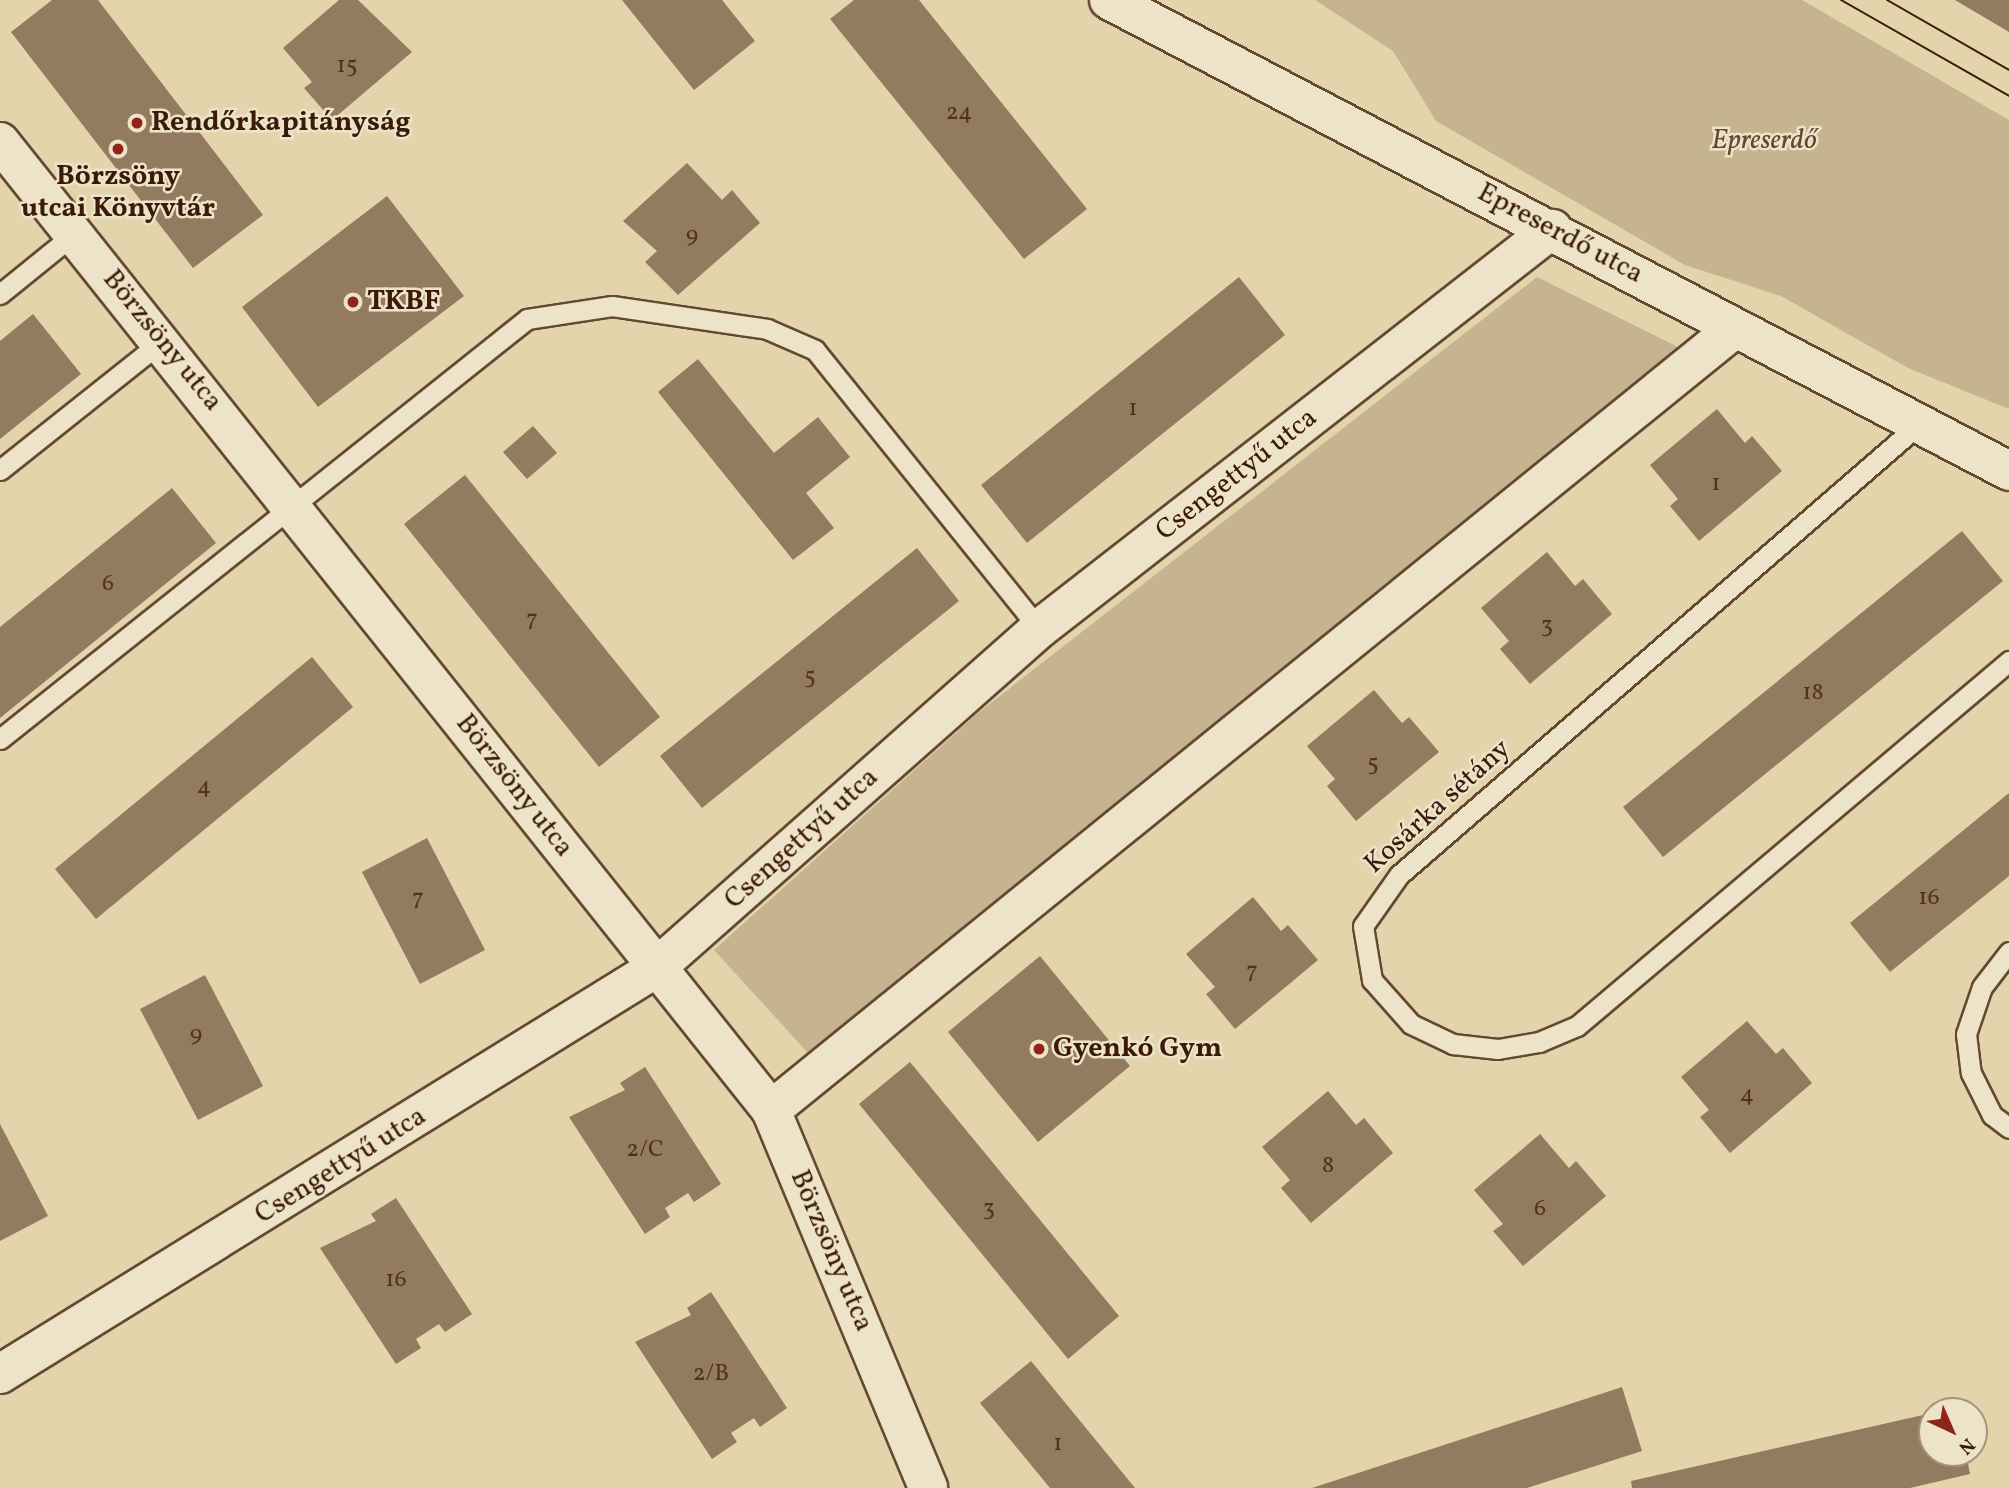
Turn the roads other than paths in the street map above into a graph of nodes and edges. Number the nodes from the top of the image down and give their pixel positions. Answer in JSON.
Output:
{"nodes":[{"id":1,"x":1109,"y":0,"type":"edge"},
{"id":2,"x":0,"y":142,"type":"edge"},
{"id":3,"x":1552,"y":229,"type":"junction"},
{"id":4,"x":74,"y":234,"type":"junction"},
{"id":5,"x":0,"y":294,"type":"edge"},
{"id":6,"x":1734,"y":329,"type":"junction"},
{"id":7,"x":162,"y":341,"type":"junction"},
{"id":8,"x":1918,"y":425,"type":"junction"},
{"id":9,"x":0,"y":470,"type":"edge"},
{"id":10,"x":2009,"y":471,"type":"edge"},
{"id":11,"x":294,"y":503,"type":"junction"},
{"id":12,"x":1039,"y":629,"type":"junction"},
{"id":13,"x":2009,"y":662,"type":"edge"},
{"id":14,"x":0,"y":739,"type":"edge"},
{"id":15,"x":2009,"y":952,"type":"edge"},
{"id":16,"x":656,"y":968,"type":"junction"},
{"id":17,"x":771,"y":1110,"type":"junction"},
{"id":18,"x":2009,"y":1128,"type":"edge"},
{"id":19,"x":0,"y":1374,"type":"edge"},
{"id":20,"x":928,"y":1488,"type":"edge"}],
"edges":[{"from":1,"to":3,"type":"street","name":"Epreserdő utca"},
{"from":2,"to":4,"type":"street","name":"Börzsöny utca"},
{"from":3,"to":6,"type":"street","name":"Epreserdő utca"},
{"from":3,"to":12,"type":"street","name":"Csengettyű utca"},
{"from":4,"to":5,"type":"lane"},
{"from":4,"to":7,"type":"street","name":"Börzsöny utca"},
{"from":6,"to":8,"type":"street","name":"Epreserdő utca"},
{"from":6,"to":17,"type":"street"},
{"from":7,"to":9,"type":"lane"},
{"from":7,"to":11,"type":"street","name":"Börzsöny utca"},
{"from":8,"to":10,"type":"street","name":"Epreserdő utca"},
{"from":8,"to":13,"type":"lane","name":"Kosárka sétány"},
{"from":11,"to":12,"type":"lane"},
{"from":11,"to":14,"type":"lane"},
{"from":11,"to":16,"type":"street","name":"Börzsöny utca"},
{"from":12,"to":16,"type":"street","name":"Csengettyű utca"},
{"from":15,"to":18,"type":"lane"},
{"from":16,"to":17,"type":"street","name":"Börzsöny utca"},
{"from":16,"to":19,"type":"street","name":"Csengettyű utca"},
{"from":17,"to":20,"type":"street","name":"Börzsöny utca"}]}
